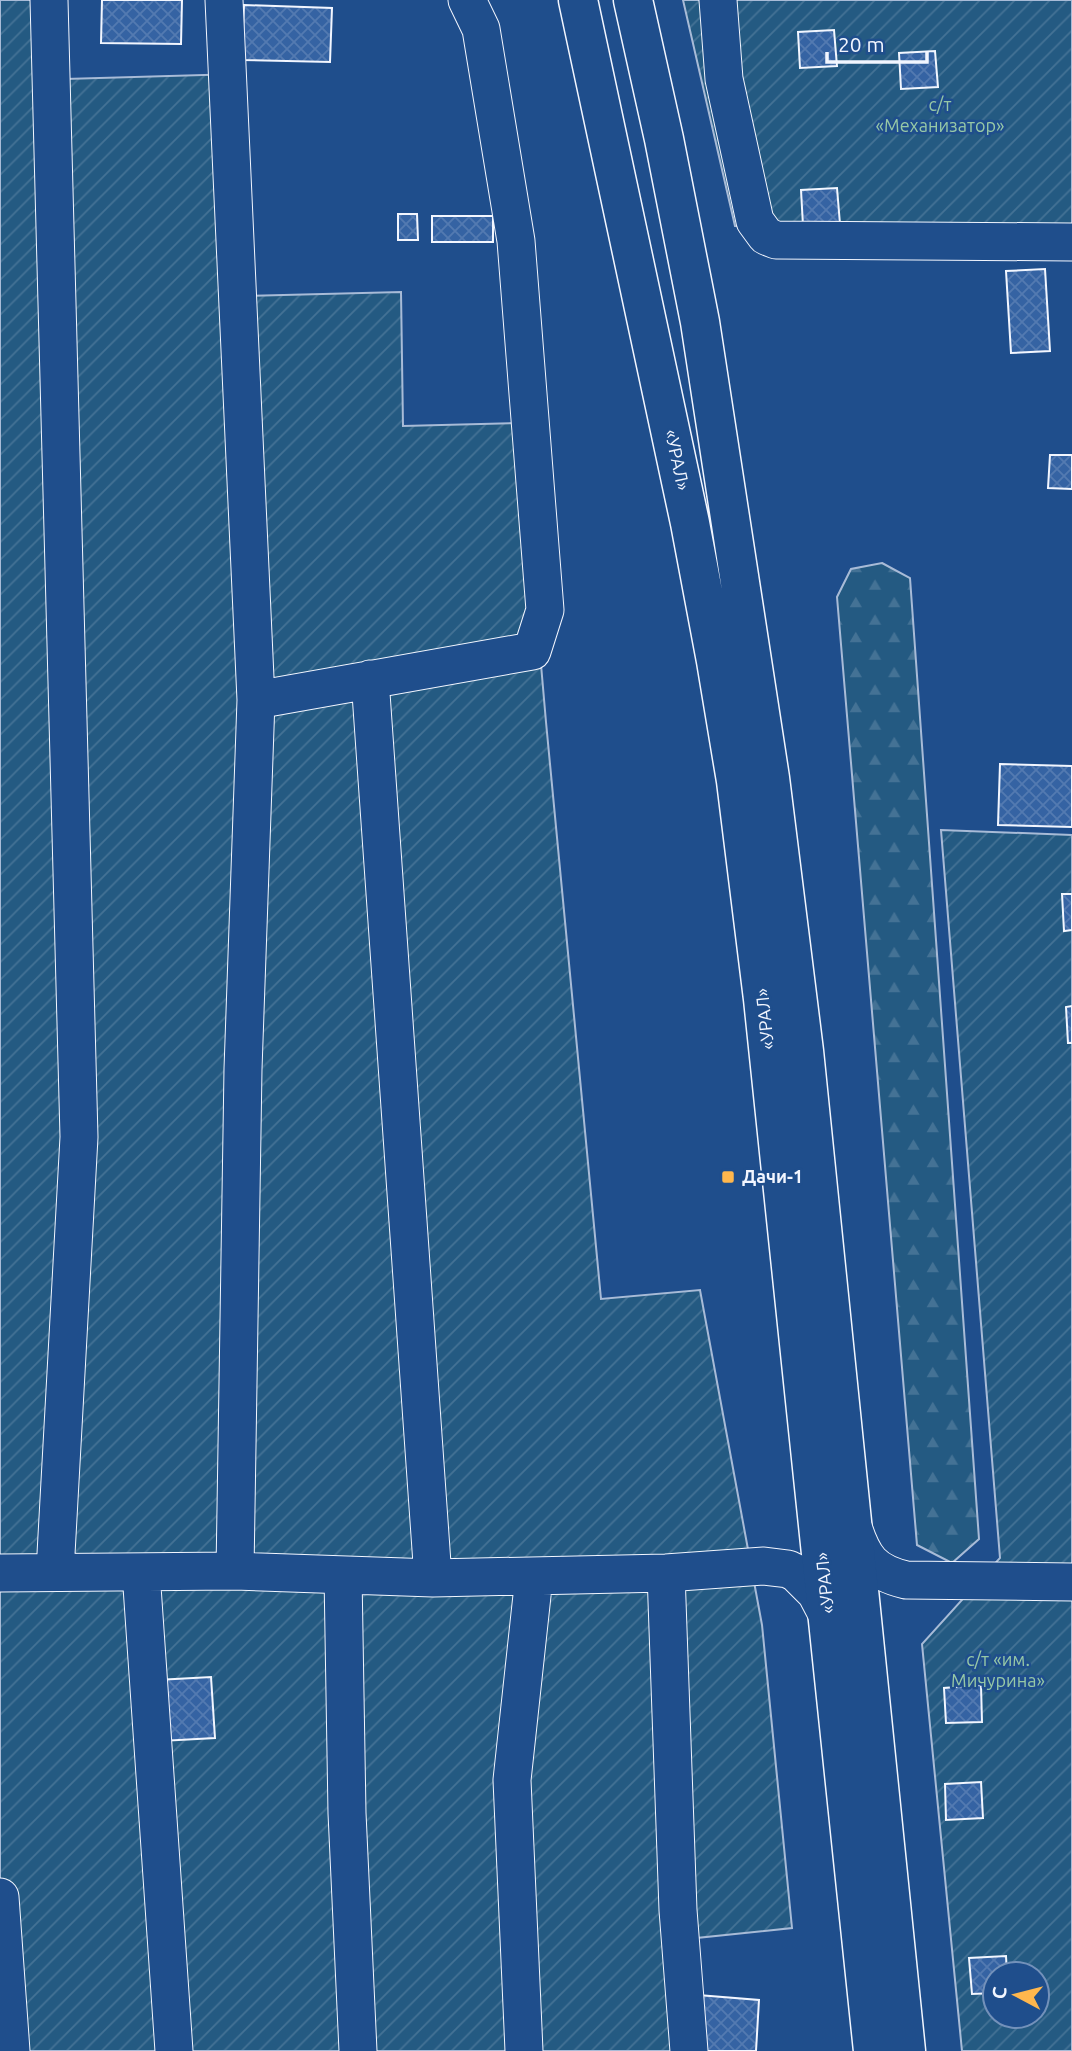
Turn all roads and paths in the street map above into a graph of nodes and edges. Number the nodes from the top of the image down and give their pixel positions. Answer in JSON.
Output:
{"nodes":[{"id":1,"x":49,"y":0,"type":"edge"},
{"id":2,"x":224,"y":0,"type":"edge"},
{"id":3,"x":467,"y":0,"type":"edge"},
{"id":4,"x":579,"y":0,"type":"edge"},
{"id":5,"x":633,"y":0,"type":"edge"},
{"id":6,"x":718,"y":0,"type":"edge"},
{"id":7,"x":1072,"y":242,"type":"edge"},
{"id":8,"x":370,"y":678,"type":"junction"},
{"id":9,"x":256,"y":700,"type":"junction"},
{"id":10,"x":816,"y":1498,"type":"junction"},
{"id":11,"x":852,"y":1526,"type":"junction"},
{"id":12,"x":764,"y":1566,"type":"junction"},
{"id":13,"x":235,"y":1571,"type":"junction"},
{"id":14,"x":55,"y":1572,"type":"junction"},
{"id":15,"x":141,"y":1572,"type":"junction"},
{"id":16,"x":0,"y":1573,"type":"edge"},
{"id":17,"x":666,"y":1573,"type":"junction"},
{"id":18,"x":343,"y":1575,"type":"junction"},
{"id":19,"x":534,"y":1577,"type":"junction"},
{"id":20,"x":433,"y":1578,"type":"junction"},
{"id":21,"x":906,"y":1580,"type":"junction"},
{"id":22,"x":1072,"y":1582,"type":"edge"},
{"id":23,"x":845,"y":1620,"type":"junction"},
{"id":24,"x":0,"y":1897,"type":"edge"},
{"id":25,"x":10,"y":2051,"type":"edge"},
{"id":26,"x":174,"y":2051,"type":"edge"},
{"id":27,"x":358,"y":2051,"type":"edge"},
{"id":28,"x":524,"y":2051,"type":"edge"},
{"id":29,"x":688,"y":2051,"type":"edge"},
{"id":30,"x":873,"y":2051,"type":"edge"},
{"id":31,"x":906,"y":2051,"type":"edge"}],
"edges":[{"from":1,"to":14,"type":"lane"},
{"from":2,"to":9,"type":"lane"},
{"from":3,"to":8,"type":"lane"},
{"from":4,"to":10,"type":"highway","name":"«УРАЛ»"},
{"from":5,"to":11,"type":"highway","name":"«УРАЛ»"},
{"from":6,"to":7,"type":"lane"},
{"from":8,"to":9,"type":"lane"},
{"from":8,"to":20,"type":"lane"},
{"from":9,"to":13,"type":"lane"},
{"from":10,"to":12,"type":"lane"},
{"from":10,"to":23,"type":"highway","name":"«УРАЛ»"},
{"from":11,"to":21,"type":"lane"},
{"from":11,"to":23,"type":"highway","name":"«УРАЛ»"},
{"from":12,"to":17,"type":"lane"},
{"from":12,"to":23,"type":"lane"},
{"from":13,"to":15,"type":"lane"},
{"from":13,"to":18,"type":"lane"},
{"from":14,"to":15,"type":"lane"},
{"from":14,"to":16,"type":"lane"},
{"from":15,"to":26,"type":"lane"},
{"from":17,"to":19,"type":"lane"},
{"from":17,"to":29,"type":"lane"},
{"from":18,"to":20,"type":"lane"},
{"from":18,"to":27,"type":"lane"},
{"from":19,"to":20,"type":"lane"},
{"from":19,"to":28,"type":"lane"},
{"from":21,"to":22,"type":"lane"},
{"from":21,"to":23,"type":"lane"},
{"from":23,"to":30,"type":"highway","name":"«УРАЛ»"},
{"from":23,"to":31,"type":"highway","name":"«УРАЛ»"},
{"from":24,"to":25,"type":"lane"}]}
